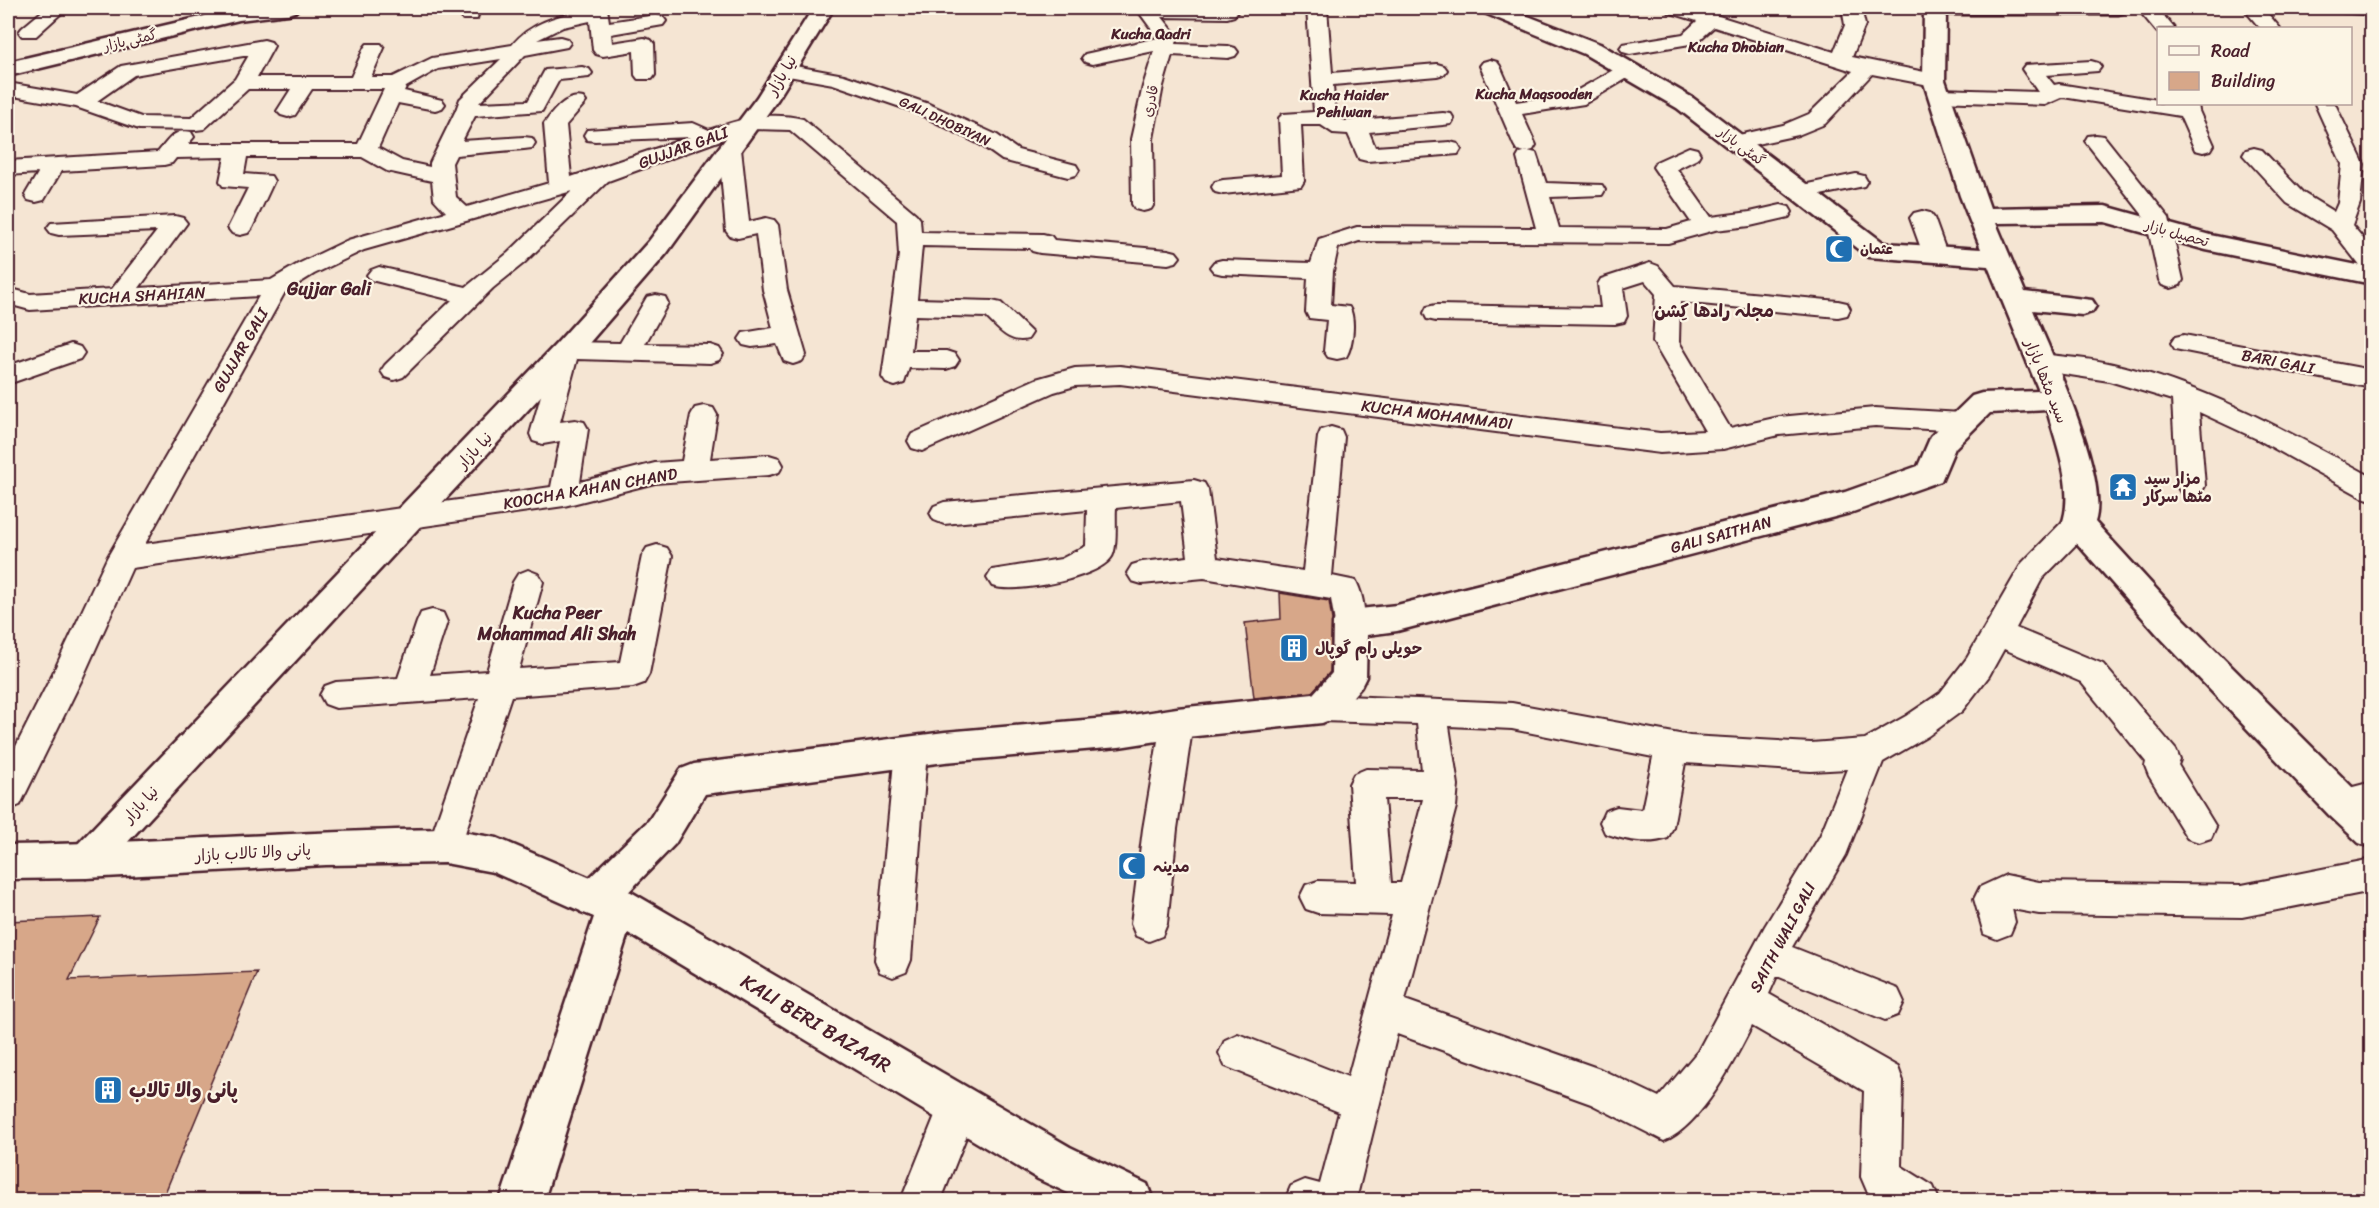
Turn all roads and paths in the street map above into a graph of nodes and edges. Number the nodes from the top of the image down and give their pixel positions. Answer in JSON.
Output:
{"nodes":[{"id":1,"x":57,"y":8,"type":"edge"},
{"id":2,"x":288,"y":8,"type":"edge"},
{"id":3,"x":823,"y":8,"type":"edge"},
{"id":4,"x":1317,"y":8,"type":"edge"},
{"id":5,"x":1489,"y":8,"type":"edge"},
{"id":6,"x":1675,"y":8,"type":"edge"},
{"id":7,"x":1852,"y":8,"type":"edge"},
{"id":8,"x":1935,"y":8,"type":"edge"},
{"id":9,"x":1948,"y":8,"type":"edge"},
{"id":10,"x":2056,"y":8,"type":"edge"},
{"id":11,"x":2118,"y":8,"type":"edge"},
{"id":12,"x":2147,"y":8,"type":"edge"},
{"id":13,"x":2253,"y":8,"type":"edge"},
{"id":14,"x":2350,"y":8,"type":"edge"},
{"id":15,"x":2372,"y":8,"type":"edge"},
{"id":16,"x":1146,"y":9,"type":"edge"},
{"id":17,"x":1227,"y":12,"type":"dead end"},
{"id":18,"x":211,"y":15,"type":"edge"},
{"id":19,"x":600,"y":17,"type":"edge"},
{"id":20,"x":1710,"y":20,"type":"junction"},
{"id":21,"x":657,"y":21,"type":"dead end"},
{"id":22,"x":2163,"y":27,"type":"edge"},
{"id":23,"x":2269,"y":27,"type":"edge"},
{"id":24,"x":29,"y":32,"type":"dead end"},
{"id":25,"x":560,"y":43,"type":"dead end"},
{"id":26,"x":1165,"y":46,"type":"junction"},
{"id":27,"x":374,"y":48,"type":"dead end"},
{"id":28,"x":1228,"y":51,"type":"dead end"},
{"id":29,"x":516,"y":52,"type":"junction"},
{"id":30,"x":211,"y":54,"type":"junction"},
{"id":31,"x":1092,"y":58,"type":"dead end"},
{"id":32,"x":1630,"y":59,"type":"junction"},
{"id":33,"x":1840,"y":61,"type":"junction"},
{"id":34,"x":1490,"y":66,"type":"dead end"},
{"id":35,"x":1867,"y":68,"type":"junction"},
{"id":36,"x":2091,"y":68,"type":"dead end"},
{"id":37,"x":8,"y":69,"type":"edge"},
{"id":38,"x":784,"y":70,"type":"junction"},
{"id":39,"x":1437,"y":70,"type":"dead end"},
{"id":40,"x":582,"y":73,"type":"dead end"},
{"id":41,"x":645,"y":75,"type":"dead end"},
{"id":42,"x":1322,"y":80,"type":"junction"},
{"id":43,"x":243,"y":82,"type":"junction"},
{"id":44,"x":305,"y":83,"type":"junction"},
{"id":45,"x":358,"y":83,"type":"junction"},
{"id":46,"x":1937,"y":88,"type":"junction"},
{"id":47,"x":394,"y":89,"type":"junction"},
{"id":48,"x":8,"y":91,"type":"edge"},
{"id":49,"x":2050,"y":95,"type":"junction"},
{"id":50,"x":81,"y":102,"type":"junction"},
{"id":51,"x":576,"y":102,"type":"dead end"},
{"id":52,"x":2157,"y":103,"type":"edge"},
{"id":53,"x":435,"y":104,"type":"dead end"},
{"id":54,"x":2173,"y":105,"type":"edge"},
{"id":55,"x":2325,"y":105,"type":"edge"},
{"id":56,"x":2188,"y":107,"type":"edge"},
{"id":57,"x":467,"y":110,"type":"junction"},
{"id":58,"x":1510,"y":110,"type":"junction"},
{"id":59,"x":288,"y":111,"type":"dead end"},
{"id":60,"x":1443,"y":118,"type":"dead end"},
{"id":61,"x":1325,"y":119,"type":"junction"},
{"id":62,"x":749,"y":123,"type":"junction"},
{"id":63,"x":196,"y":124,"type":"junction"},
{"id":64,"x":1356,"y":127,"type":"junction"},
{"id":65,"x":596,"y":135,"type":"dead end"},
{"id":66,"x":2096,"y":141,"type":"dead end"},
{"id":67,"x":1738,"y":142,"type":"junction"},
{"id":68,"x":524,"y":143,"type":"dead end"},
{"id":69,"x":718,"y":144,"type":"junction"},
{"id":70,"x":2203,"y":145,"type":"dead end"},
{"id":71,"x":448,"y":149,"type":"junction"},
{"id":72,"x":1450,"y":149,"type":"dead end"},
{"id":73,"x":238,"y":150,"type":"junction"},
{"id":74,"x":366,"y":150,"type":"junction"},
{"id":75,"x":170,"y":151,"type":"junction"},
{"id":76,"x":1689,"y":154,"type":"dead end"},
{"id":77,"x":2254,"y":155,"type":"dead end"},
{"id":78,"x":54,"y":165,"type":"junction"},
{"id":79,"x":8,"y":168,"type":"edge"},
{"id":80,"x":1068,"y":170,"type":"dead end"},
{"id":81,"x":602,"y":176,"type":"junction"},
{"id":82,"x":443,"y":177,"type":"junction"},
{"id":83,"x":1856,"y":181,"type":"dead end"},
{"id":84,"x":2361,"y":184,"type":"edge"},
{"id":85,"x":561,"y":187,"type":"junction"},
{"id":86,"x":1223,"y":187,"type":"dead end"},
{"id":87,"x":1537,"y":190,"type":"junction"},
{"id":88,"x":1594,"y":190,"type":"dead end"},
{"id":89,"x":1801,"y":192,"type":"junction"},
{"id":90,"x":36,"y":195,"type":"dead end"},
{"id":91,"x":1143,"y":204,"type":"dead end"},
{"id":92,"x":1781,"y":212,"type":"dead end"},
{"id":93,"x":464,"y":215,"type":"junction"},
{"id":94,"x":1981,"y":216,"type":"junction"},
{"id":95,"x":1922,"y":218,"type":"dead end"},
{"id":96,"x":1705,"y":225,"type":"junction"},
{"id":97,"x":2340,"y":225,"type":"junction"},
{"id":98,"x":59,"y":228,"type":"dead end"},
{"id":99,"x":240,"y":228,"type":"dead end"},
{"id":100,"x":2158,"y":228,"type":"junction"},
{"id":101,"x":1550,"y":236,"type":"junction"},
{"id":102,"x":1634,"y":237,"type":"junction"},
{"id":103,"x":910,"y":239,"type":"junction"},
{"id":104,"x":1935,"y":254,"type":"junction"},
{"id":105,"x":1168,"y":256,"type":"dead end"},
{"id":106,"x":1997,"y":258,"type":"junction"},
{"id":107,"x":1222,"y":267,"type":"dead end"},
{"id":108,"x":2370,"y":267,"type":"edge"},
{"id":109,"x":1276,"y":269,"type":"junction"},
{"id":110,"x":1321,"y":271,"type":"junction"},
{"id":111,"x":1650,"y":271,"type":"junction"},
{"id":112,"x":379,"y":275,"type":"dead end"},
{"id":113,"x":2171,"y":280,"type":"dead end"},
{"id":114,"x":276,"y":287,"type":"junction"},
{"id":115,"x":1266,"y":292,"type":"dead end"},
{"id":116,"x":1668,"y":293,"type":"junction"},
{"id":117,"x":8,"y":296,"type":"edge"},
{"id":118,"x":120,"y":296,"type":"junction"},
{"id":119,"x":470,"y":296,"type":"junction"},
{"id":120,"x":2013,"y":298,"type":"junction"},
{"id":121,"x":656,"y":303,"type":"dead end"},
{"id":122,"x":2082,"y":306,"type":"dead end"},
{"id":123,"x":904,"y":307,"type":"junction"},
{"id":124,"x":1838,"y":309,"type":"dead end"},
{"id":125,"x":1436,"y":313,"type":"dead end"},
{"id":126,"x":1019,"y":333,"type":"dead end"},
{"id":127,"x":752,"y":339,"type":"dead end"},
{"id":128,"x":2184,"y":343,"type":"dead end"},
{"id":129,"x":567,"y":350,"type":"junction"},
{"id":130,"x":1337,"y":351,"type":"dead end"},
{"id":131,"x":627,"y":352,"type":"junction"},
{"id":132,"x":71,"y":353,"type":"dead end"},
{"id":133,"x":710,"y":354,"type":"dead end"},
{"id":134,"x":946,"y":360,"type":"dead end"},
{"id":135,"x":2040,"y":363,"type":"junction"},
{"id":136,"x":394,"y":371,"type":"dead end"},
{"id":137,"x":8,"y":375,"type":"edge"},
{"id":138,"x":2372,"y":379,"type":"edge"},
{"id":139,"x":2185,"y":395,"type":"junction"},
{"id":140,"x":2056,"y":400,"type":"junction"},
{"id":141,"x":704,"y":415,"type":"dead end"},
{"id":142,"x":1962,"y":422,"type":"junction"},
{"id":143,"x":1331,"y":437,"type":"dead end"},
{"id":144,"x":1723,"y":439,"type":"junction"},
{"id":145,"x":922,"y":441,"type":"dead end"},
{"id":146,"x":769,"y":465,"type":"dead end"},
{"id":147,"x":694,"y":470,"type":"junction"},
{"id":148,"x":2191,"y":486,"type":"dead end"},
{"id":149,"x":2372,"y":490,"type":"edge"},
{"id":150,"x":564,"y":496,"type":"junction"},
{"id":151,"x":1102,"y":499,"type":"junction"},
{"id":152,"x":944,"y":513,"type":"dead end"},
{"id":153,"x":411,"y":517,"type":"junction"},
{"id":154,"x":2078,"y":524,"type":"junction"},
{"id":155,"x":657,"y":555,"type":"dead end"},
{"id":156,"x":122,"y":558,"type":"junction"},
{"id":157,"x":1204,"y":567,"type":"junction"},
{"id":158,"x":1142,"y":573,"type":"dead end"},
{"id":159,"x":1002,"y":578,"type":"dead end"},
{"id":160,"x":528,"y":582,"type":"dead end"},
{"id":161,"x":1316,"y":585,"type":"junction"},
{"id":162,"x":432,"y":622,"type":"dead end"},
{"id":163,"x":1350,"y":623,"type":"junction"},
{"id":164,"x":1997,"y":633,"type":"junction"},
{"id":165,"x":498,"y":684,"type":"junction"},
{"id":166,"x":410,"y":689,"type":"junction"},
{"id":167,"x":336,"y":695,"type":"dead end"},
{"id":168,"x":1322,"y":708,"type":"junction"},
{"id":169,"x":1431,"y":711,"type":"junction"},
{"id":170,"x":1177,"y":723,"type":"junction"},
{"id":171,"x":1672,"y":746,"type":"junction"},
{"id":172,"x":911,"y":751,"type":"junction"},
{"id":173,"x":1870,"y":753,"type":"junction"},
{"id":174,"x":1441,"y":785,"type":"junction"},
{"id":175,"x":8,"y":795,"type":"edge"},
{"id":176,"x":2357,"y":800,"type":"edge"},
{"id":177,"x":1617,"y":822,"type":"dead end"},
{"id":178,"x":2199,"y":827,"type":"dead end"},
{"id":179,"x":2372,"y":831,"type":"edge"},
{"id":180,"x":445,"y":846,"type":"junction"},
{"id":181,"x":497,"y":855,"type":"joint"},
{"id":182,"x":86,"y":861,"type":"junction"},
{"id":183,"x":8,"y":862,"type":"edge"},
{"id":184,"x":2372,"y":876,"type":"edge"},
{"id":185,"x":1318,"y":897,"type":"dead end"},
{"id":186,"x":1375,"y":899,"type":"junction"},
{"id":187,"x":1416,"y":899,"type":"junction"},
{"id":188,"x":606,"y":902,"type":"junction"},
{"id":189,"x":1997,"y":922,"type":"dead end"},
{"id":190,"x":1149,"y":924,"type":"dead end"},
{"id":191,"x":1770,"y":956,"type":"junction"},
{"id":192,"x":892,"y":960,"type":"dead end"},
{"id":193,"x":1748,"y":1002,"type":"junction"},
{"id":194,"x":1885,"y":1002,"type":"dead end"},
{"id":195,"x":1383,"y":1011,"type":"junction"},
{"id":196,"x":1238,"y":1053,"type":"dead end"},
{"id":197,"x":1361,"y":1101,"type":"junction"},
{"id":198,"x":958,"y":1107,"type":"junction"},
{"id":199,"x":522,"y":1200,"type":"edge"},
{"id":200,"x":921,"y":1200,"type":"edge"},
{"id":201,"x":1131,"y":1200,"type":"edge"},
{"id":202,"x":1336,"y":1200,"type":"edge"},
{"id":203,"x":1919,"y":1200,"type":"edge"}],
"edges":[{"from":1,"to":24,"type":"lane"},
{"from":2,"to":18,"type":"street","name":"گمٹی بازار"},
{"from":3,"to":38,"type":"street","name":"نیا بازار"},
{"from":4,"to":42,"type":"lane"},
{"from":5,"to":32,"type":"street","name":"گمٹی بازار"},
{"from":6,"to":20,"type":"lane"},
{"from":7,"to":33,"type":"lane"},
{"from":8,"to":46,"type":"street","name":"سید مٹھا بازار"},
{"from":9,"to":10,"type":"street"},
{"from":10,"to":11,"type":"street"},
{"from":12,"to":22,"type":"lane"},
{"from":13,"to":23,"type":"lane"},
{"from":14,"to":15,"type":"street"},
{"from":16,"to":17,"type":"lane"},
{"from":16,"to":26,"type":"lane"},
{"from":18,"to":30,"type":"lane"},
{"from":18,"to":37,"type":"street","name":"گمٹی بازار"},
{"from":19,"to":21,"type":"lane"},
{"from":19,"to":29,"type":"lane"},
{"from":19,"to":41,"type":"lane"},
{"from":20,"to":32,"type":"lane"},
{"from":20,"to":33,"type":"lane"},
{"from":25,"to":29,"type":"lane"},
{"from":26,"to":28,"type":"lane"},
{"from":26,"to":31,"type":"lane"},
{"from":26,"to":91,"type":"lane","name":"قادری"},
{"from":27,"to":45,"type":"lane"},
{"from":29,"to":47,"type":"lane"},
{"from":29,"to":57,"type":"lane"},
{"from":30,"to":43,"type":"lane"},
{"from":30,"to":50,"type":"lane"},
{"from":32,"to":58,"type":"lane"},
{"from":32,"to":67,"type":"street","name":"گمٹی بازار"},
{"from":33,"to":35,"type":"lane"},
{"from":34,"to":58,"type":"lane"},
{"from":35,"to":46,"type":"lane"},
{"from":35,"to":67,"type":"lane"},
{"from":36,"to":49,"type":"lane"},
{"from":38,"to":62,"type":"street","name":"نیا بازار"},
{"from":38,"to":80,"type":"lane","name":"GALI DHOBIYAN"},
{"from":39,"to":42,"type":"lane"},
{"from":40,"to":57,"type":"lane"},
{"from":42,"to":61,"type":"lane"},
{"from":43,"to":44,"type":"lane"},
{"from":43,"to":63,"type":"lane"},
{"from":44,"to":45,"type":"lane"},
{"from":44,"to":59,"type":"lane"},
{"from":45,"to":47,"type":"lane"},
{"from":46,"to":49,"type":"lane"},
{"from":46,"to":94,"type":"street","name":"سید مٹھا بازار"},
{"from":47,"to":53,"type":"lane"},
{"from":47,"to":74,"type":"lane"},
{"from":48,"to":50,"type":"lane"},
{"from":49,"to":52,"type":"lane"},
{"from":50,"to":63,"type":"lane"},
{"from":51,"to":85,"type":"lane"},
{"from":54,"to":56,"type":"lane"},
{"from":55,"to":84,"type":"lane"},
{"from":56,"to":70,"type":"lane"},
{"from":57,"to":71,"type":"lane"},
{"from":58,"to":87,"type":"lane"},
{"from":60,"to":64,"type":"lane"},
{"from":61,"to":64,"type":"lane"},
{"from":61,"to":86,"type":"lane"},
{"from":62,"to":69,"type":"street","name":"نیا بازار"},
{"from":62,"to":103,"type":"lane"},
{"from":63,"to":75,"type":"lane"},
{"from":64,"to":72,"type":"lane"},
{"from":65,"to":69,"type":"lane"},
{"from":66,"to":100,"type":"lane"},
{"from":67,"to":89,"type":"street","name":"گمٹی بازار"},
{"from":68,"to":71,"type":"lane"},
{"from":69,"to":81,"type":"lane","name":"GUJJAR GALI"},
{"from":69,"to":127,"type":"lane"},
{"from":69,"to":129,"type":"street","name":"نیا بازار"},
{"from":71,"to":82,"type":"lane"},
{"from":73,"to":74,"type":"lane"},
{"from":73,"to":75,"type":"lane"},
{"from":73,"to":99,"type":"lane"},
{"from":74,"to":82,"type":"lane"},
{"from":75,"to":78,"type":"lane"},
{"from":76,"to":96,"type":"lane"},
{"from":77,"to":97,"type":"lane"},
{"from":78,"to":79,"type":"lane"},
{"from":78,"to":90,"type":"lane"},
{"from":81,"to":85,"type":"lane","name":"GUJJAR GALI"},
{"from":81,"to":119,"type":"lane"},
{"from":82,"to":93,"type":"lane"},
{"from":83,"to":89,"type":"lane"},
{"from":84,"to":97,"type":"lane"},
{"from":85,"to":93,"type":"lane","name":"GUJJAR GALI"},
{"from":87,"to":88,"type":"lane"},
{"from":87,"to":101,"type":"lane"},
{"from":89,"to":104,"type":"street","name":"گمٹی بازار"},
{"from":92,"to":96,"type":"lane"},
{"from":93,"to":114,"type":"lane","name":"GUJJAR GALI"},
{"from":94,"to":100,"type":"street","name":"تحصیل بازار"},
{"from":94,"to":106,"type":"street","name":"سید مٹھا بازار"},
{"from":95,"to":104,"type":"lane"},
{"from":96,"to":102,"type":"lane"},
{"from":97,"to":108,"type":"lane"},
{"from":98,"to":118,"type":"lane"},
{"from":100,"to":108,"type":"street","name":"تحصیل بازار"},
{"from":100,"to":113,"type":"lane"},
{"from":101,"to":102,"type":"lane"},
{"from":101,"to":110,"type":"lane"},
{"from":102,"to":111,"type":"lane"},
{"from":103,"to":105,"type":"lane"},
{"from":103,"to":123,"type":"lane"},
{"from":104,"to":106,"type":"street","name":"گمٹی بازار"},
{"from":106,"to":120,"type":"street","name":"سید مٹھا بازار"},
{"from":107,"to":109,"type":"lane"},
{"from":109,"to":110,"type":"lane"},
{"from":109,"to":115,"type":"lane"},
{"from":110,"to":130,"type":"lane"},
{"from":111,"to":116,"type":"lane"},
{"from":111,"to":125,"type":"lane"},
{"from":112,"to":119,"type":"lane"},
{"from":114,"to":118,"type":"lane","name":"KUCHA SHAHIAN"},
{"from":114,"to":156,"type":"lane","name":"GUJJAR GALI"},
{"from":116,"to":124,"type":"lane"},
{"from":116,"to":144,"type":"lane"},
{"from":117,"to":118,"type":"lane","name":"KUCHA SHAHIAN"},
{"from":119,"to":136,"type":"lane"},
{"from":120,"to":122,"type":"street"},
{"from":120,"to":135,"type":"street","name":"سید مٹھا بازار"},
{"from":121,"to":131,"type":"lane"},
{"from":123,"to":126,"type":"lane"},
{"from":123,"to":134,"type":"lane"},
{"from":128,"to":138,"type":"lane","name":"BARI GALI"},
{"from":129,"to":131,"type":"lane"},
{"from":129,"to":150,"type":"lane"},
{"from":129,"to":153,"type":"street","name":"نیا بازار"},
{"from":131,"to":133,"type":"lane"},
{"from":132,"to":137,"type":"lane"},
{"from":135,"to":139,"type":"lane"},
{"from":135,"to":140,"type":"street","name":"سید مٹھا بازار"},
{"from":139,"to":148,"type":"lane"},
{"from":139,"to":149,"type":"lane"},
{"from":140,"to":142,"type":"street","name":"GALI SAITHAN"},
{"from":140,"to":154,"type":"street","name":"سید مٹھا بازار"},
{"from":141,"to":147,"type":"lane"},
{"from":142,"to":144,"type":"lane","name":"KUCHA MOHAMMADI"},
{"from":142,"to":163,"type":"street","name":"GALI SAITHAN"},
{"from":143,"to":161,"type":"lane"},
{"from":144,"to":145,"type":"lane","name":"KUCHA MOHAMMADI"},
{"from":146,"to":147,"type":"lane","name":"KOOCHA KAHAN CHAND"},
{"from":147,"to":150,"type":"lane","name":"KOOCHA KAHAN CHAND"},
{"from":150,"to":153,"type":"lane","name":"KOOCHA KAHAN CHAND"},
{"from":151,"to":152,"type":"lane"},
{"from":151,"to":157,"type":"lane"},
{"from":151,"to":159,"type":"lane"},
{"from":153,"to":156,"type":"lane","name":"KOOCHA KAHAN CHAND"},
{"from":153,"to":182,"type":"street","name":"نیا بازار"},
{"from":154,"to":164,"type":"lane"},
{"from":154,"to":176,"type":"street"},
{"from":155,"to":165,"type":"lane"},
{"from":156,"to":175,"type":"lane","name":"GUJJAR GALI"},
{"from":157,"to":158,"type":"lane"},
{"from":157,"to":161,"type":"lane"},
{"from":160,"to":165,"type":"lane"},
{"from":161,"to":163,"type":"lane"},
{"from":162,"to":166,"type":"lane"},
{"from":163,"to":168,"type":"street"},
{"from":164,"to":173,"type":"lane"},
{"from":164,"to":178,"type":"lane"},
{"from":165,"to":166,"type":"lane"},
{"from":165,"to":180,"type":"lane"},
{"from":166,"to":167,"type":"lane"},
{"from":168,"to":169,"type":"lane"},
{"from":168,"to":170,"type":"street"},
{"from":169,"to":171,"type":"lane"},
{"from":169,"to":174,"type":"lane"},
{"from":170,"to":172,"type":"street"},
{"from":170,"to":190,"type":"lane"},
{"from":171,"to":173,"type":"lane"},
{"from":171,"to":177,"type":"lane"},
{"from":172,"to":188,"type":"street"},
{"from":172,"to":192,"type":"lane"},
{"from":173,"to":191,"type":"lane","name":"SAITH WALI GALI"},
{"from":174,"to":186,"type":"lane"},
{"from":174,"to":187,"type":"lane"},
{"from":176,"to":179,"type":"street"},
{"from":180,"to":181,"type":"street","name":"پانی والا تالاب بازار"},
{"from":180,"to":182,"type":"street","name":"پانی والا تالاب بازار"},
{"from":181,"to":188,"type":"street","name":"KALI BERI BAZAAR"},
{"from":182,"to":183,"type":"street","name":"پانی والا تالاب بازار"},
{"from":184,"to":189,"type":"lane"},
{"from":185,"to":186,"type":"lane"},
{"from":186,"to":187,"type":"lane"},
{"from":187,"to":195,"type":"lane"},
{"from":188,"to":198,"type":"street","name":"KALI BERI BAZAAR"},
{"from":188,"to":199,"type":"street"},
{"from":191,"to":193,"type":"lane","name":"SAITH WALI GALI"},
{"from":191,"to":194,"type":"lane"},
{"from":193,"to":195,"type":"lane","name":"SAITH WALI GALI"},
{"from":193,"to":203,"type":"lane"},
{"from":195,"to":197,"type":"lane"},
{"from":196,"to":197,"type":"lane"},
{"from":197,"to":202,"type":"lane"},
{"from":198,"to":200,"type":"lane"},
{"from":198,"to":201,"type":"street","name":"KALI BERI BAZAAR"}]}
